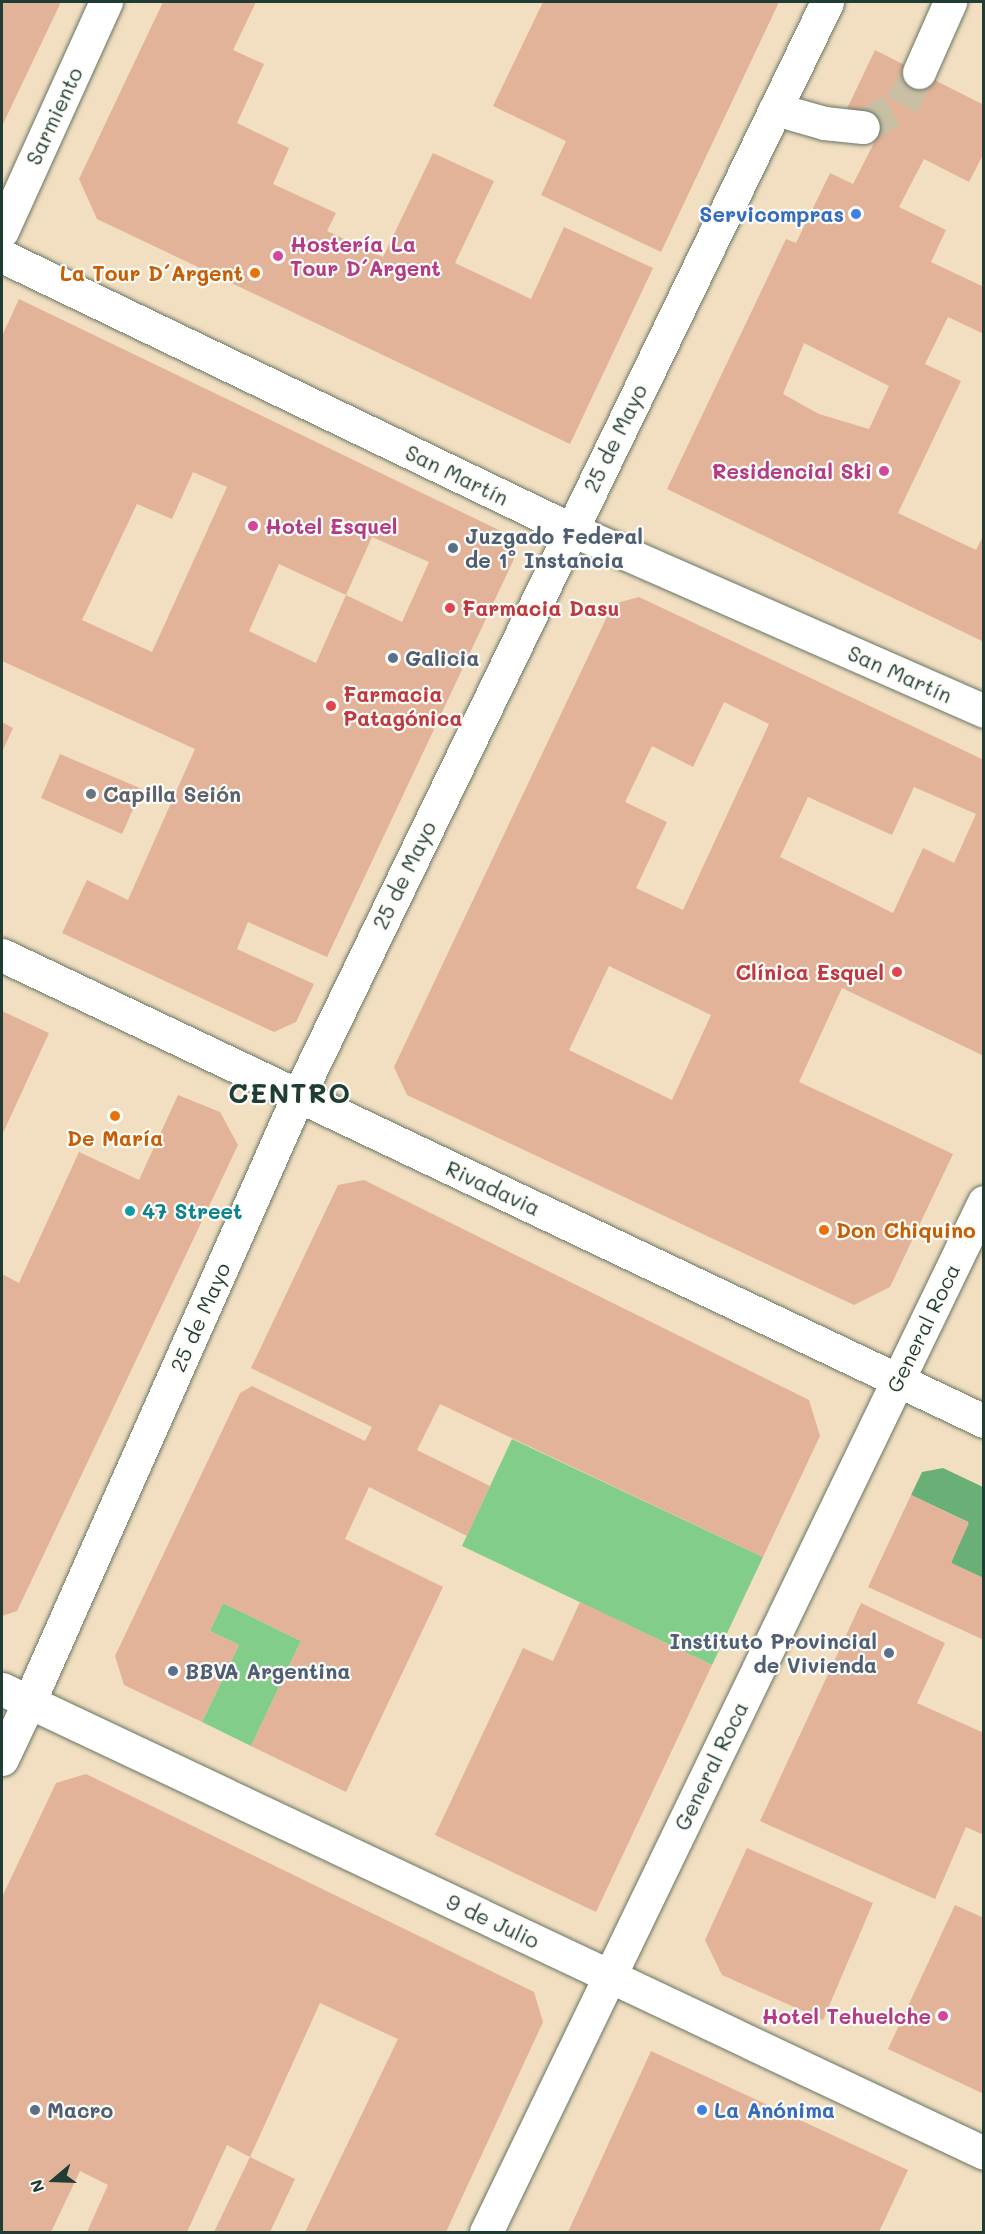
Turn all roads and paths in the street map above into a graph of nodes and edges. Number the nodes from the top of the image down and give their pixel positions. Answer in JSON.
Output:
{"nodes":[{"id":1,"x":106,"y":2,"type":"edge"},
{"id":2,"x":827,"y":2,"type":"edge"},
{"id":3,"x":950,"y":2,"type":"edge"},
{"id":4,"x":919,"y":72,"type":"tunnel mouth"},
{"id":5,"x":775,"y":109,"type":"junction"},
{"id":6,"x":863,"y":127,"type":"tunnel mouth"},
{"id":7,"x":2,"y":231,"type":"edge"},
{"id":8,"x":2,"y":256,"type":"edge"},
{"id":9,"x":570,"y":529,"type":"junction"},
{"id":10,"x":984,"y":711,"type":"edge"},
{"id":11,"x":2,"y":955,"type":"edge"},
{"id":12,"x":298,"y":1096,"type":"junction"},
{"id":13,"x":984,"y":1202,"type":"edge"},
{"id":14,"x":898,"y":1380,"type":"junction"},
{"id":15,"x":984,"y":1421,"type":"edge"},
{"id":16,"x":15,"y":1696,"type":"edge"},
{"id":17,"x":2,"y":1759,"type":"edge"},
{"id":18,"x":609,"y":1976,"type":"junction"},
{"id":19,"x":984,"y":2153,"type":"edge"},
{"id":20,"x":486,"y":2232,"type":"edge"}],
"edges":[{"from":1,"to":7,"type":"street","name":"Sarmiento"},
{"from":2,"to":5,"type":"street","name":"25 de Mayo"},
{"from":3,"to":4,"type":"street"},
{"from":5,"to":6,"type":"street"},
{"from":5,"to":9,"type":"street","name":"25 de Mayo"},
{"from":8,"to":9,"type":"street","name":"San Martín"},
{"from":9,"to":10,"type":"street","name":"San Martín"},
{"from":9,"to":12,"type":"street","name":"25 de Mayo"},
{"from":11,"to":12,"type":"street","name":"Rivadavia"},
{"from":12,"to":14,"type":"street","name":"Rivadavia"},
{"from":12,"to":16,"type":"street","name":"25 de Mayo"},
{"from":13,"to":14,"type":"street","name":"General Roca"},
{"from":14,"to":15,"type":"street","name":"Rivadavia"},
{"from":14,"to":18,"type":"street","name":"General Roca"},
{"from":16,"to":17,"type":"street","name":"25 de Mayo"},
{"from":16,"to":18,"type":"street","name":"9 de Julio"},
{"from":18,"to":19,"type":"street","name":"9 de Julio"},
{"from":18,"to":20,"type":"street","name":"General Roca"}]}
